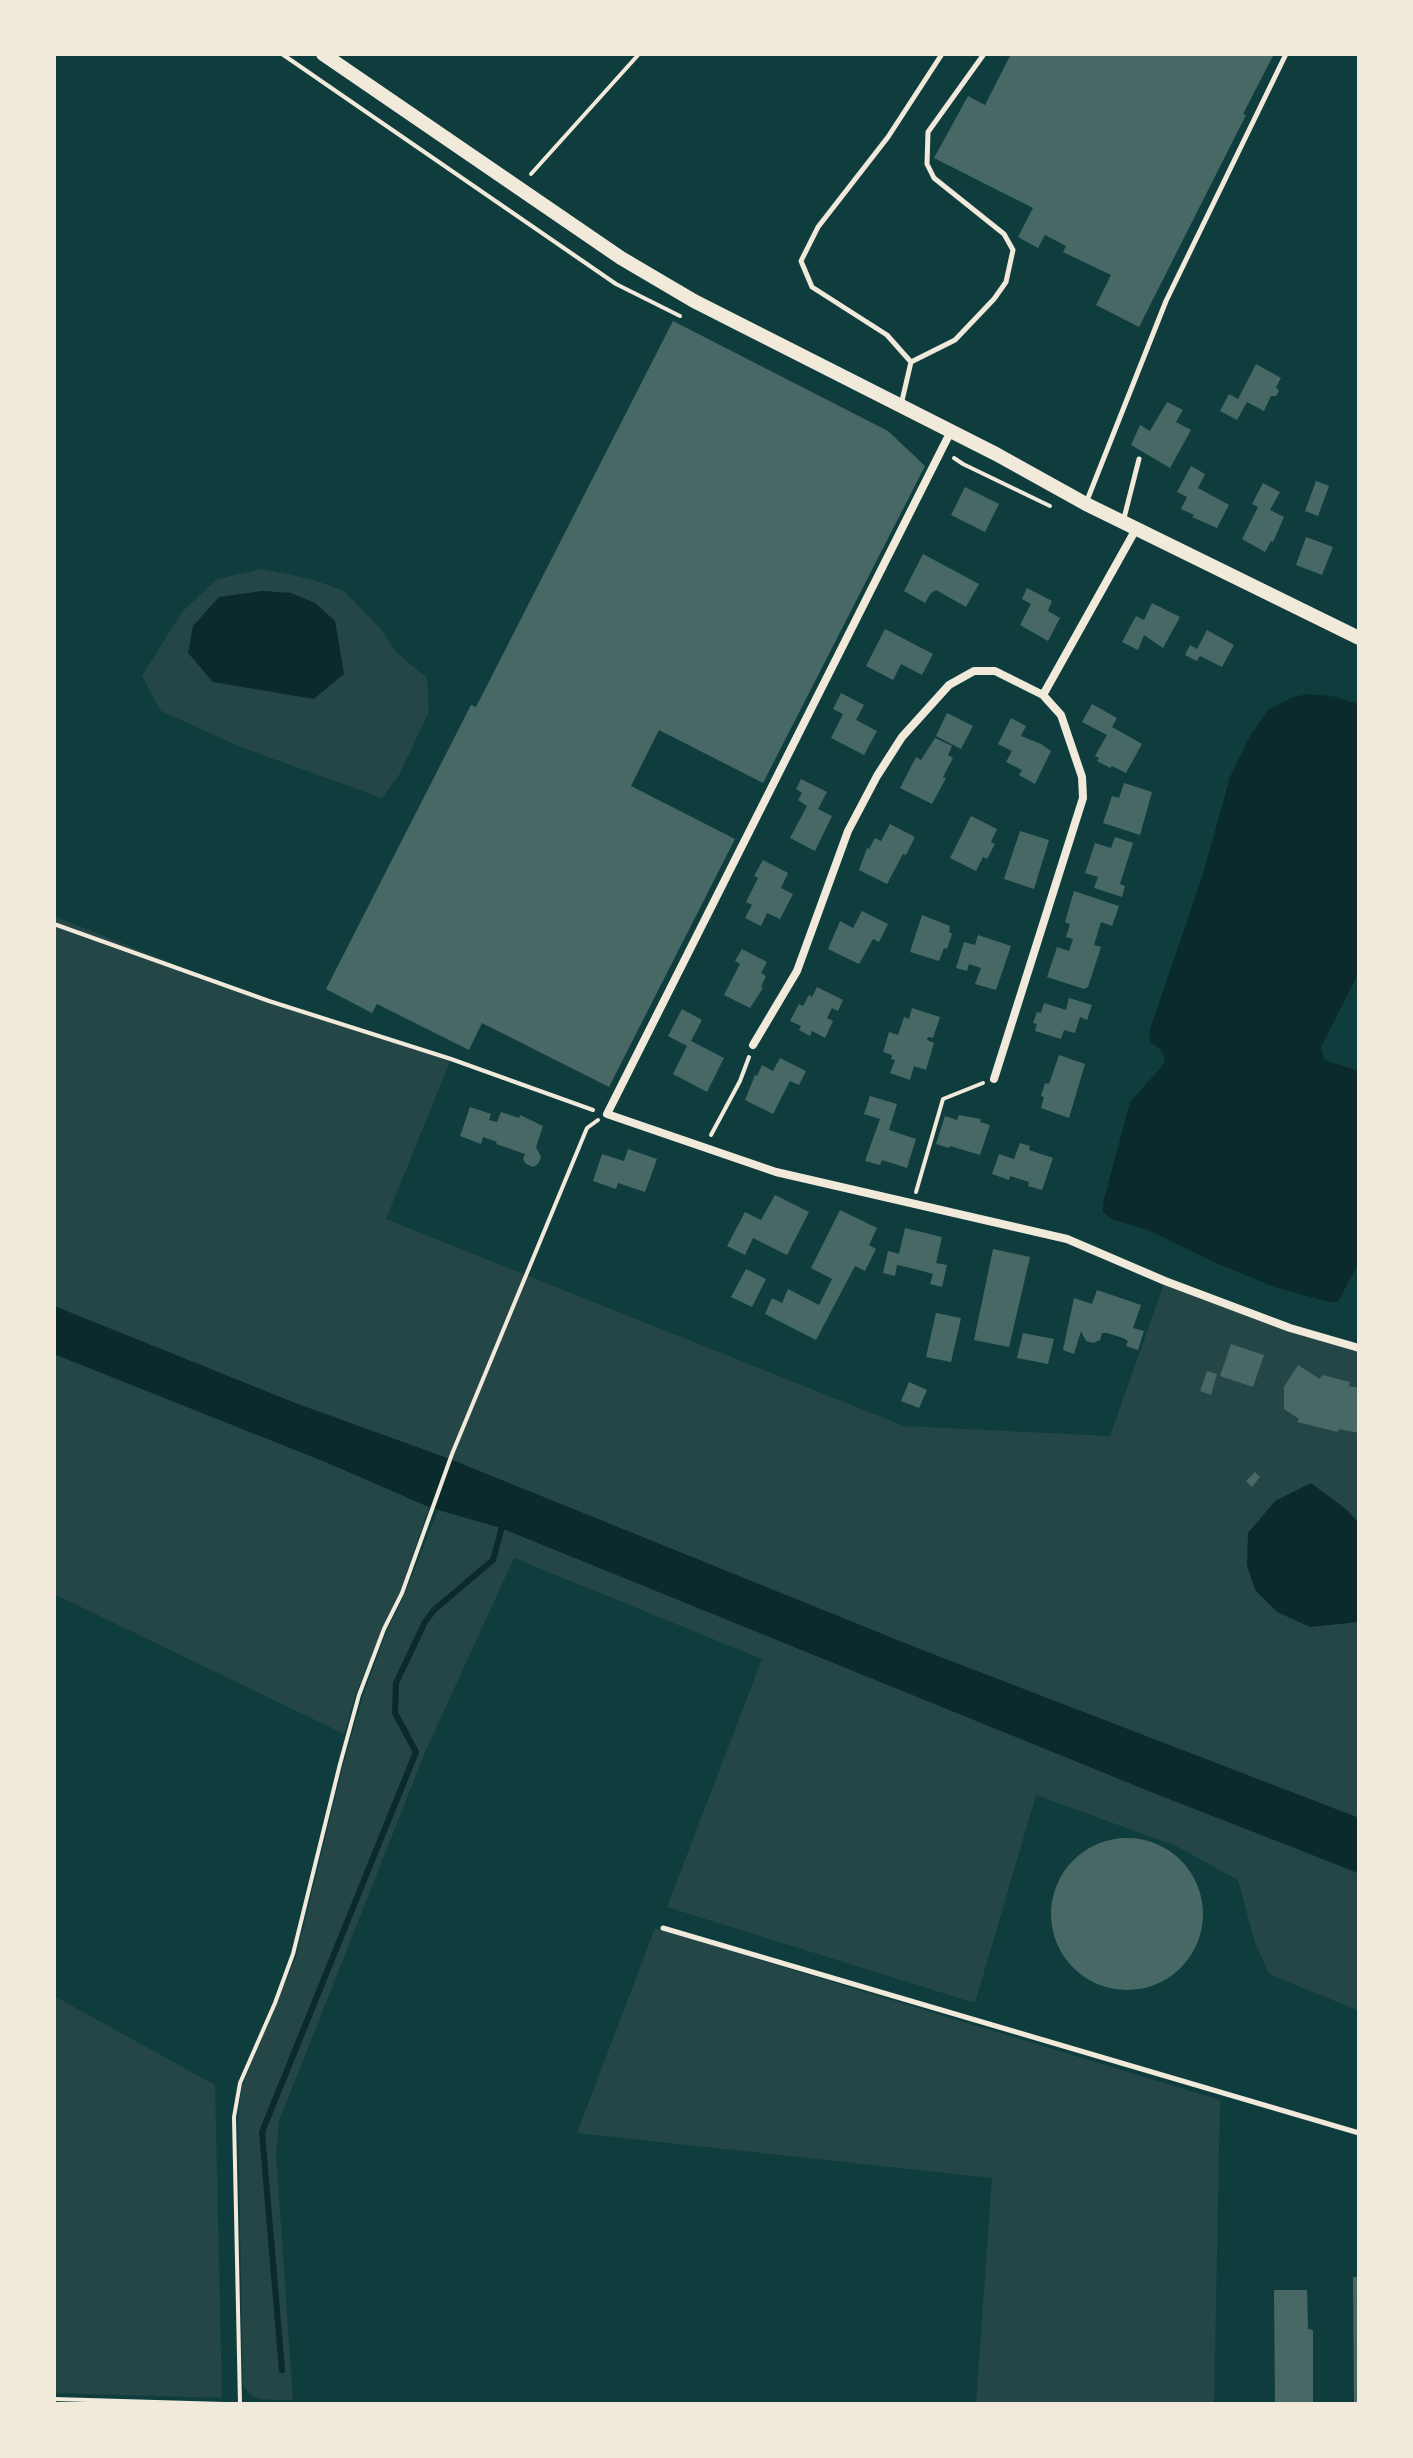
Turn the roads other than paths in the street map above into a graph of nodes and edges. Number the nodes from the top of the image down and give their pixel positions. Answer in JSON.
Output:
{"nodes":[{"id":1,"x":323,"y":54,"type":"edge"},
{"id":2,"x":942,"y":54,"type":"edge"},
{"id":3,"x":984,"y":54,"type":"edge"},
{"id":4,"x":1286,"y":54,"type":"edge"},
{"id":5,"x":911,"y":362,"type":"junction"},
{"id":6,"x":901,"y":406,"type":"junction"},
{"id":7,"x":951,"y":431,"type":"junction"},
{"id":8,"x":1139,"y":459,"type":"dead end"},
{"id":9,"x":1086,"y":504,"type":"junction"},
{"id":10,"x":1130,"y":526,"type":"junction"},
{"id":11,"x":1359,"y":638,"type":"edge"},
{"id":12,"x":1043,"y":695,"type":"junction"},
{"id":13,"x":753,"y":1045,"type":"road end"},
{"id":14,"x":994,"y":1079,"type":"road end"},
{"id":15,"x":1359,"y":1348,"type":"edge"},
{"id":16,"x":663,"y":1928,"type":"dead end"},
{"id":17,"x":1359,"y":2133,"type":"edge"}],
"edges":[{"from":1,"to":6,"type":"main road"},
{"from":2,"to":5,"type":"lane"},
{"from":3,"to":5,"type":"lane"},
{"from":4,"to":9,"type":"lane"},
{"from":5,"to":6,"type":"lane"},
{"from":6,"to":7,"type":"main road"},
{"from":7,"to":9,"type":"main road"},
{"from":7,"to":15,"type":"street"},
{"from":8,"to":10,"type":"lane"},
{"from":9,"to":10,"type":"main road"},
{"from":10,"to":11,"type":"main road"},
{"from":10,"to":12,"type":"street"},
{"from":12,"to":13,"type":"street"},
{"from":12,"to":14,"type":"street"},
{"from":16,"to":17,"type":"lane"}]}
